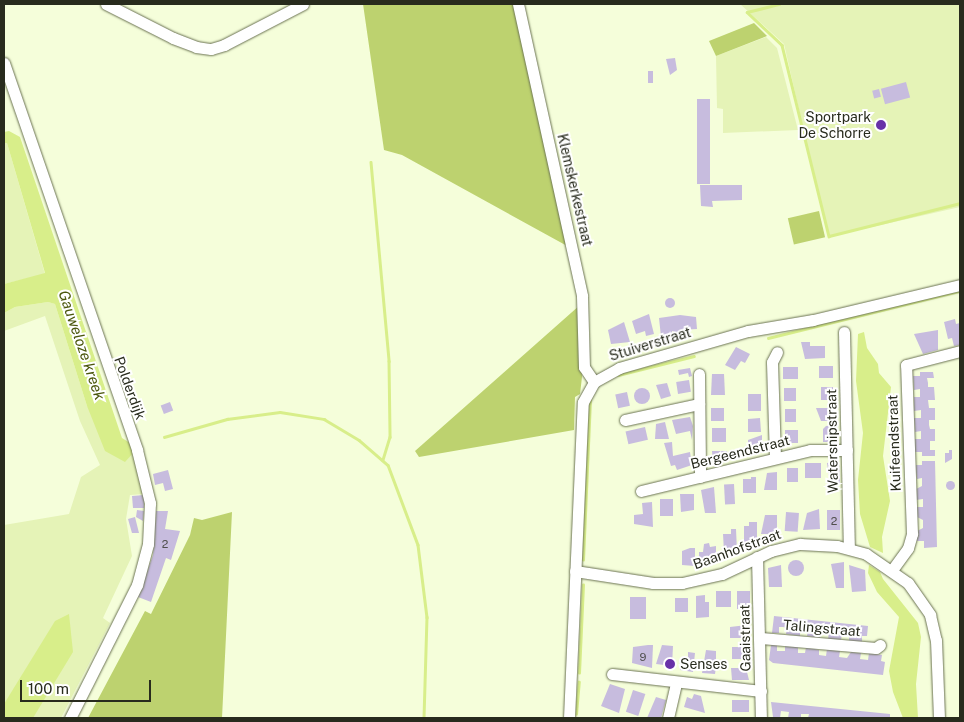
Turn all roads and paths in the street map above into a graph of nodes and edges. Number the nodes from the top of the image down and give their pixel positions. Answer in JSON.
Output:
{"nodes":[{"id":1,"x":106,"y":4,"type":"edge"},
{"id":2,"x":303,"y":4,"type":"edge"},
{"id":3,"x":518,"y":4,"type":"edge"},
{"id":4,"x":4,"y":63,"type":"edge"},
{"id":5,"x":960,"y":285,"type":"edge"},
{"id":6,"x":844,"y":332,"type":"dead end"},
{"id":7,"x":960,"y":351,"type":"edge"},
{"id":8,"x":777,"y":352,"type":"dead end"},
{"id":9,"x":699,"y":374,"type":"dead end"},
{"id":10,"x":594,"y":382,"type":"junction"},
{"id":11,"x":699,"y":404,"type":"junction"},
{"id":12,"x":625,"y":420,"type":"dead end"},
{"id":13,"x":847,"y":450,"type":"junction"},
{"id":14,"x":775,"y":458,"type":"junction"},
{"id":15,"x":700,"y":478,"type":"junction"},
{"id":16,"x":641,"y":491,"type":"dead end"},
{"id":17,"x":849,"y":548,"type":"junction"},
{"id":18,"x":757,"y":557,"type":"junction"},
{"id":19,"x":892,"y":570,"type":"junction"},
{"id":20,"x":575,"y":572,"type":"junction"},
{"id":21,"x":761,"y":638,"type":"junction"},
{"id":22,"x":880,"y":645,"type":"dead end"},
{"id":23,"x":612,"y":674,"type":"dead end"},
{"id":24,"x":676,"y":683,"type":"junction"},
{"id":25,"x":761,"y":691,"type":"junction"},
{"id":26,"x":70,"y":718,"type":"edge"},
{"id":27,"x":569,"y":718,"type":"edge"},
{"id":28,"x":668,"y":718,"type":"edge"},
{"id":29,"x":762,"y":718,"type":"edge"},
{"id":30,"x":939,"y":718,"type":"edge"}],
"edges":[{"from":1,"to":2,"type":"street"},
{"from":3,"to":10,"type":"street","name":"Klemskerkestraat"},
{"from":4,"to":26,"type":"street","name":"Polderdijk"},
{"from":5,"to":10,"type":"street","name":"Stuiverstraat"},
{"from":6,"to":13,"type":"street","name":"Watersnipstraat"},
{"from":7,"to":19,"type":"street","name":"Kuifeendstraat"},
{"from":8,"to":14,"type":"street"},
{"from":9,"to":11,"type":"street"},
{"from":10,"to":20,"type":"street"},
{"from":11,"to":12,"type":"street"},
{"from":11,"to":15,"type":"street"},
{"from":13,"to":14,"type":"street","name":"Bergeendstraat"},
{"from":13,"to":17,"type":"street","name":"Watersnipstraat"},
{"from":14,"to":15,"type":"street","name":"Bergeendstraat"},
{"from":15,"to":16,"type":"street","name":"Bergeendstraat"},
{"from":17,"to":18,"type":"street","name":"Baanhofstraat"},
{"from":17,"to":19,"type":"street","name":"Baanhofstraat"},
{"from":18,"to":20,"type":"street","name":"Baanhofstraat"},
{"from":18,"to":21,"type":"street","name":"Gaaistraat"},
{"from":19,"to":30,"type":"street","name":"Baanhofstraat"},
{"from":20,"to":27,"type":"street"},
{"from":21,"to":22,"type":"street","name":"Talingstraat"},
{"from":21,"to":25,"type":"street","name":"Gaaistraat"},
{"from":23,"to":24,"type":"street"},
{"from":24,"to":25,"type":"street"},
{"from":24,"to":28,"type":"street"},
{"from":25,"to":29,"type":"street","name":"Gaaistraat"}]}
